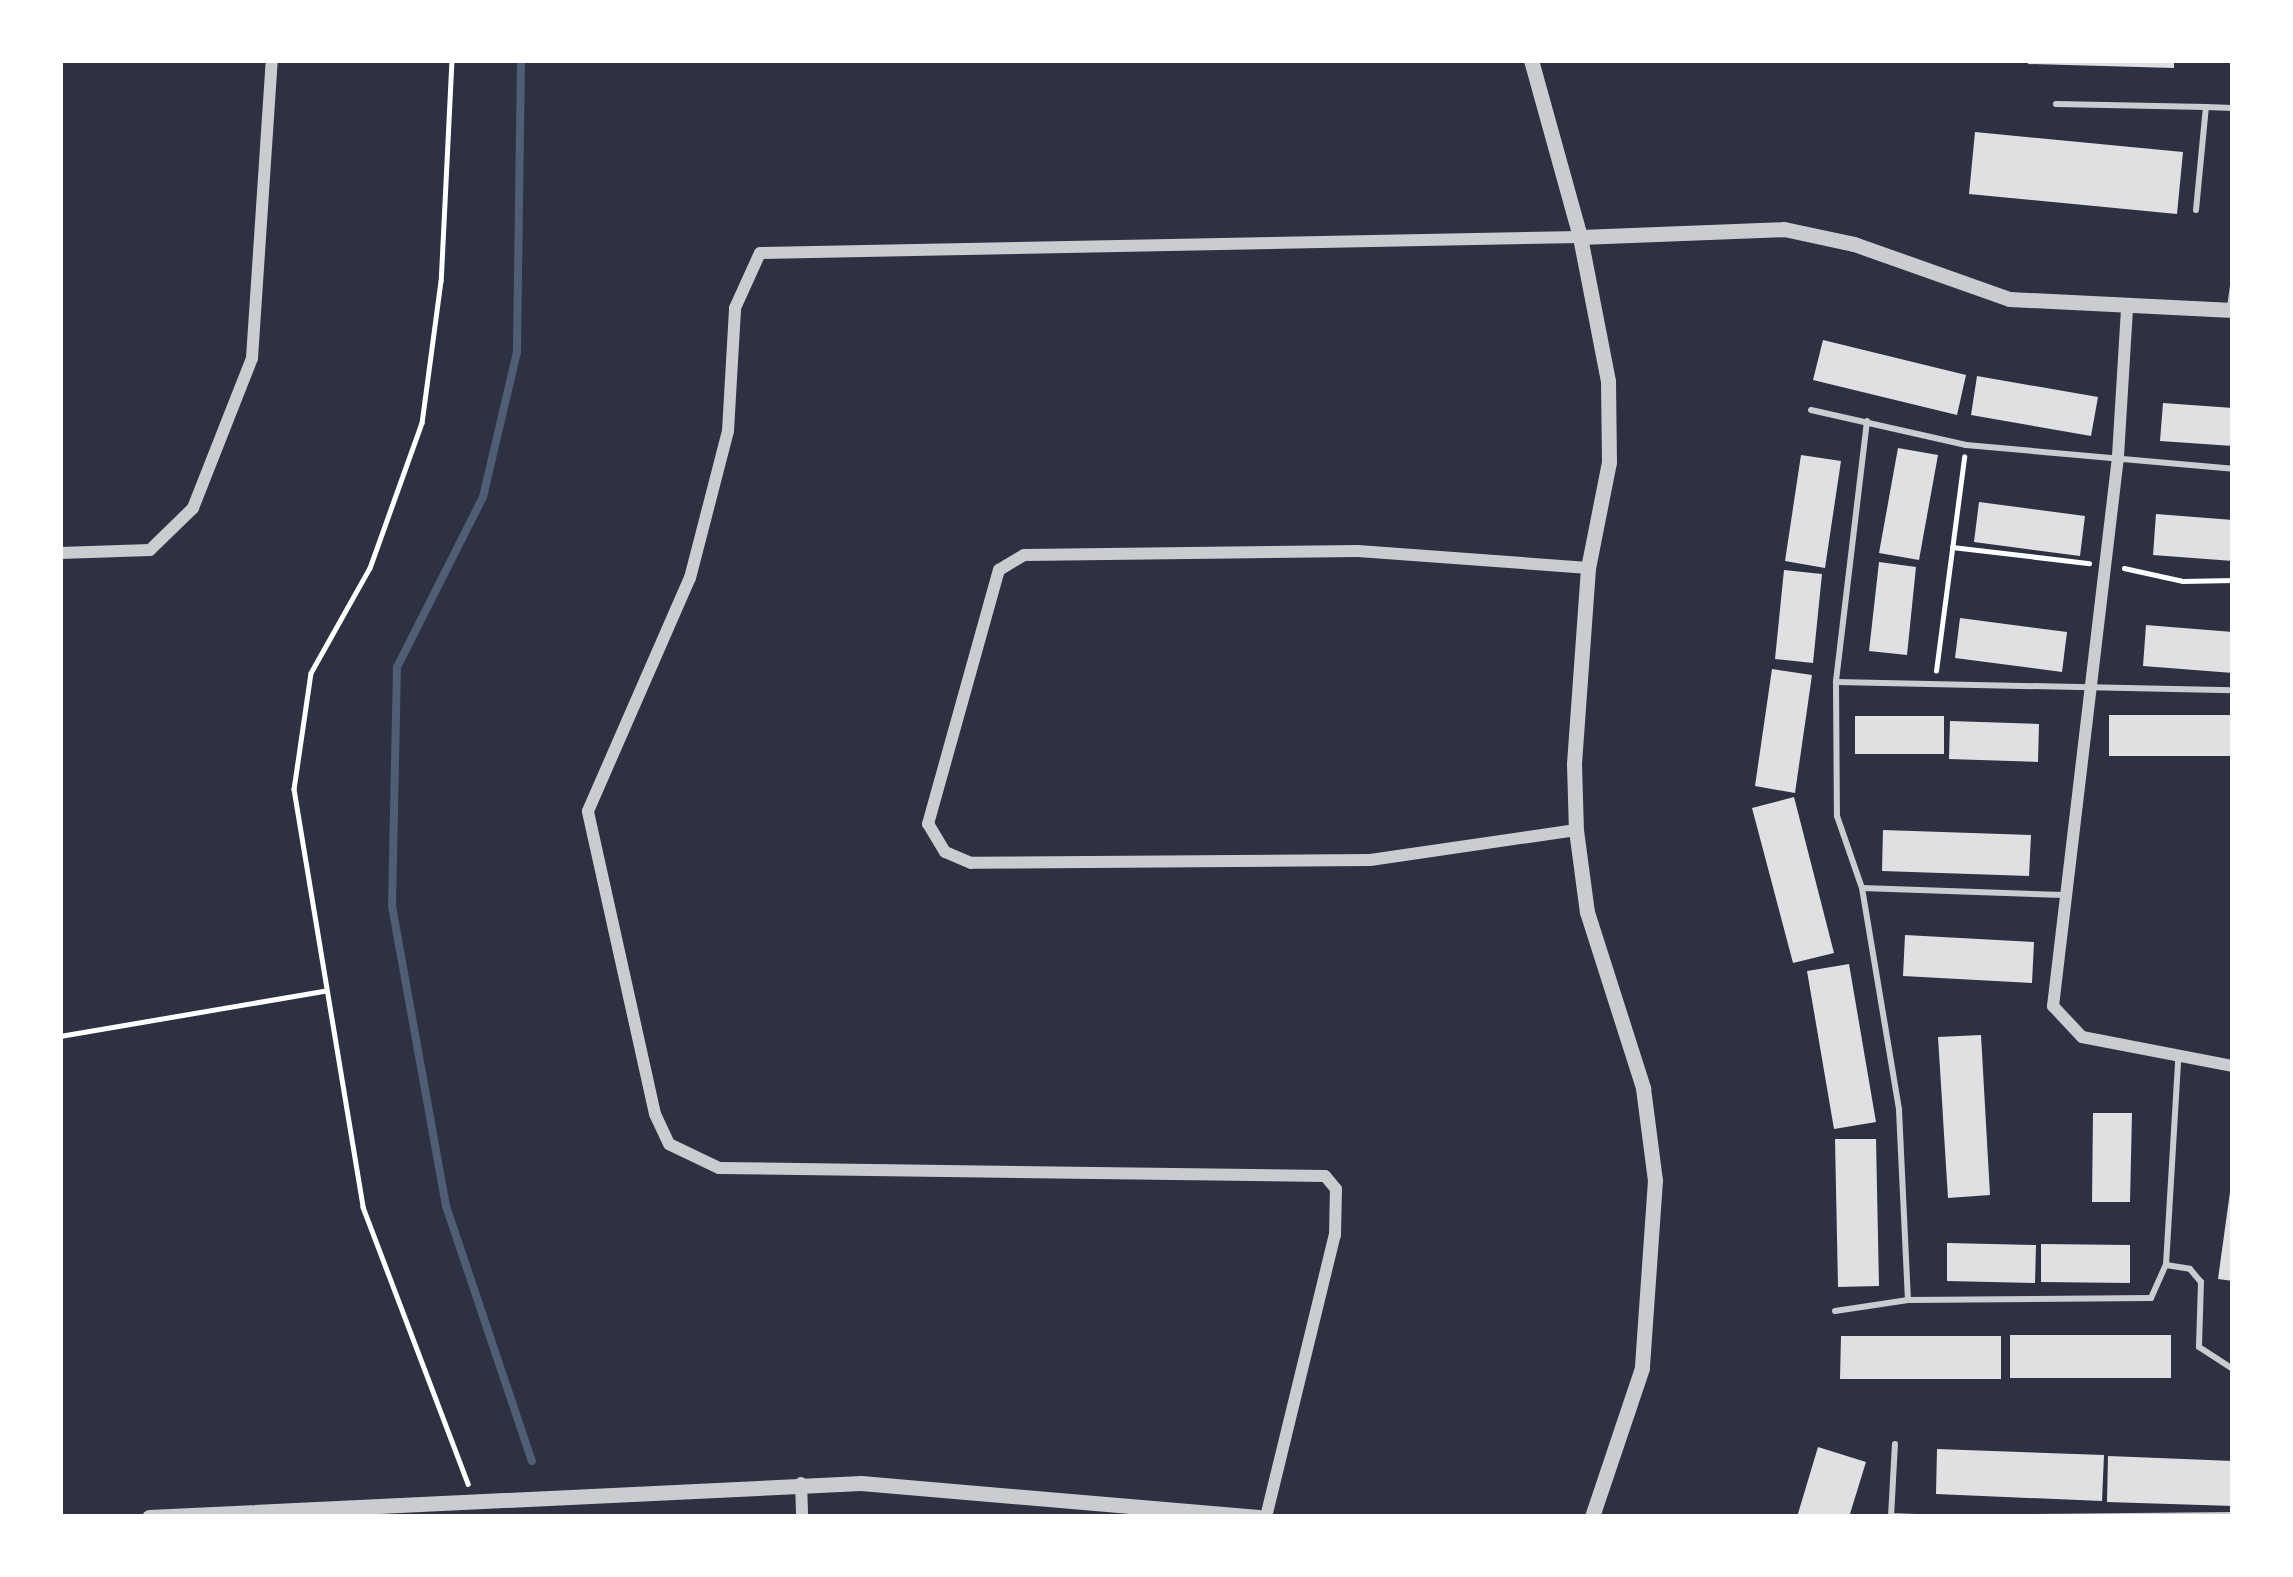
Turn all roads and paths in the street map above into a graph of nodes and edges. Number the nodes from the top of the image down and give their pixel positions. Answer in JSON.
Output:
{"nodes":[{"id":1,"x":272,"y":60,"type":"edge"},
{"id":2,"x":452,"y":60,"type":"edge"},
{"id":3,"x":1531,"y":60,"type":"edge"},
{"id":4,"x":2056,"y":104,"type":"dead end"},
{"id":5,"x":2206,"y":107,"type":"junction"},
{"id":6,"x":2233,"y":107,"type":"edge"},
{"id":7,"x":2196,"y":210,"type":"dead end"},
{"id":8,"x":1580,"y":237,"type":"junction"},
{"id":9,"x":2233,"y":285,"type":"edge"},
{"id":10,"x":2127,"y":309,"type":"junction"},
{"id":11,"x":2231,"y":310,"type":"edge"},
{"id":12,"x":1811,"y":410,"type":"dead end"},
{"id":13,"x":1867,"y":421,"type":"junction"},
{"id":14,"x":1966,"y":445,"type":"junction"},
{"id":15,"x":2118,"y":457,"type":"junction"},
{"id":16,"x":2233,"y":469,"type":"edge"},
{"id":17,"x":60,"y":553,"type":"edge"},
{"id":18,"x":1588,"y":568,"type":"junction"},
{"id":19,"x":1836,"y":682,"type":"junction"},
{"id":20,"x":1935,"y":687,"type":"junction"},
{"id":21,"x":2087,"y":689,"type":"junction"},
{"id":22,"x":2233,"y":690,"type":"edge"},
{"id":23,"x":1576,"y":830,"type":"junction"},
{"id":24,"x":1862,"y":888,"type":"junction"},
{"id":25,"x":2064,"y":895,"type":"junction"},
{"id":26,"x":323,"y":991,"type":"junction"},
{"id":27,"x":60,"y":1036,"type":"edge"},
{"id":28,"x":2178,"y":1061,"type":"junction"},
{"id":29,"x":2233,"y":1066,"type":"edge"},
{"id":30,"x":2166,"y":1265,"type":"junction"},
{"id":31,"x":1908,"y":1300,"type":"junction"},
{"id":32,"x":1835,"y":1310,"type":"dead end"},
{"id":33,"x":2233,"y":1369,"type":"edge"},
{"id":34,"x":1895,"y":1444,"type":"dead end"},
{"id":35,"x":801,"y":1483,"type":"junction"},
{"id":36,"x":478,"y":1499,"type":"junction"},
{"id":37,"x":2233,"y":1515,"type":"edge"},
{"id":38,"x":1891,"y":1516,"type":"edge"},
{"id":39,"x":149,"y":1517,"type":"edge"},
{"id":40,"x":802,"y":1517,"type":"edge"},
{"id":41,"x":1263,"y":1517,"type":"edge"},
{"id":42,"x":1592,"y":1517,"type":"edge"},
{"id":43,"x":1917,"y":1517,"type":"edge"},
{"id":44,"x":2033,"y":1517,"type":"edge"}],
"edges":[{"from":1,"to":17,"type":"street"},
{"from":2,"to":26,"type":"path"},
{"from":3,"to":8,"type":"street"},
{"from":4,"to":5,"type":"lane"},
{"from":5,"to":6,"type":"lane"},
{"from":5,"to":7,"type":"lane"},
{"from":8,"to":10,"type":"street"},
{"from":8,"to":18,"type":"street"},
{"from":8,"to":41,"type":"street"},
{"from":9,"to":11,"type":"lane"},
{"from":10,"to":11,"type":"street"},
{"from":10,"to":15,"type":"street"},
{"from":12,"to":13,"type":"lane"},
{"from":13,"to":14,"type":"lane"},
{"from":13,"to":19,"type":"lane"},
{"from":14,"to":15,"type":"lane"},
{"from":14,"to":20,"type":"path"},
{"from":15,"to":16,"type":"lane"},
{"from":15,"to":21,"type":"street"},
{"from":18,"to":23,"type":"street"},
{"from":18,"to":23,"type":"street"},
{"from":19,"to":20,"type":"lane"},
{"from":19,"to":24,"type":"lane"},
{"from":20,"to":21,"type":"lane"},
{"from":21,"to":22,"type":"lane"},
{"from":21,"to":25,"type":"street"},
{"from":23,"to":42,"type":"street"},
{"from":24,"to":25,"type":"lane"},
{"from":24,"to":31,"type":"lane"},
{"from":25,"to":28,"type":"street"},
{"from":26,"to":27,"type":"path"},
{"from":26,"to":36,"type":"path"},
{"from":28,"to":29,"type":"street"},
{"from":28,"to":30,"type":"lane"},
{"from":30,"to":31,"type":"lane"},
{"from":30,"to":33,"type":"lane"},
{"from":31,"to":32,"type":"lane"},
{"from":34,"to":38,"type":"lane"},
{"from":35,"to":36,"type":"street"},
{"from":35,"to":40,"type":"street"},
{"from":35,"to":41,"type":"street"},
{"from":36,"to":39,"type":"street"},
{"from":37,"to":44,"type":"lane"},
{"from":38,"to":43,"type":"lane"}]}
